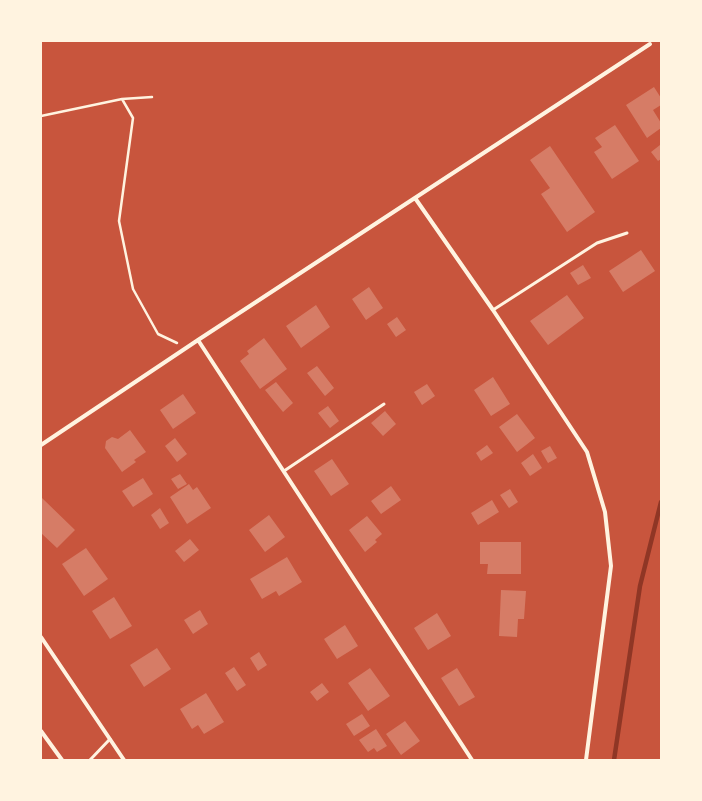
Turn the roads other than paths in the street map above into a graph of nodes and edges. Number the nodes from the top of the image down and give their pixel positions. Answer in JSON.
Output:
{"nodes":[{"id":1,"x":650,"y":44,"type":"dead end"},
{"id":2,"x":415,"y":198,"type":"junction"},
{"id":3,"x":628,"y":233,"type":"dead end"},
{"id":4,"x":493,"y":310,"type":"junction"},
{"id":5,"x":198,"y":340,"type":"junction"},
{"id":6,"x":384,"y":404,"type":"dead end"},
{"id":7,"x":41,"y":445,"type":"edge"},
{"id":8,"x":284,"y":471,"type":"junction"},
{"id":9,"x":41,"y":637,"type":"edge"},
{"id":10,"x":41,"y":731,"type":"edge"},
{"id":11,"x":110,"y":739,"type":"junction"},
{"id":12,"x":62,"y":760,"type":"edge"},
{"id":13,"x":90,"y":760,"type":"edge"},
{"id":14,"x":124,"y":760,"type":"edge"},
{"id":15,"x":472,"y":760,"type":"edge"},
{"id":16,"x":586,"y":760,"type":"edge"}],
"edges":[{"from":1,"to":2,"type":"street"},
{"from":2,"to":4,"type":"street"},
{"from":2,"to":5,"type":"street"},
{"from":3,"to":4,"type":"lane"},
{"from":4,"to":16,"type":"street"},
{"from":5,"to":7,"type":"street"},
{"from":5,"to":8,"type":"street"},
{"from":6,"to":8,"type":"lane"},
{"from":8,"to":15,"type":"street"},
{"from":9,"to":11,"type":"street"},
{"from":10,"to":12,"type":"street"},
{"from":11,"to":13,"type":"lane"},
{"from":11,"to":14,"type":"street"}]}
